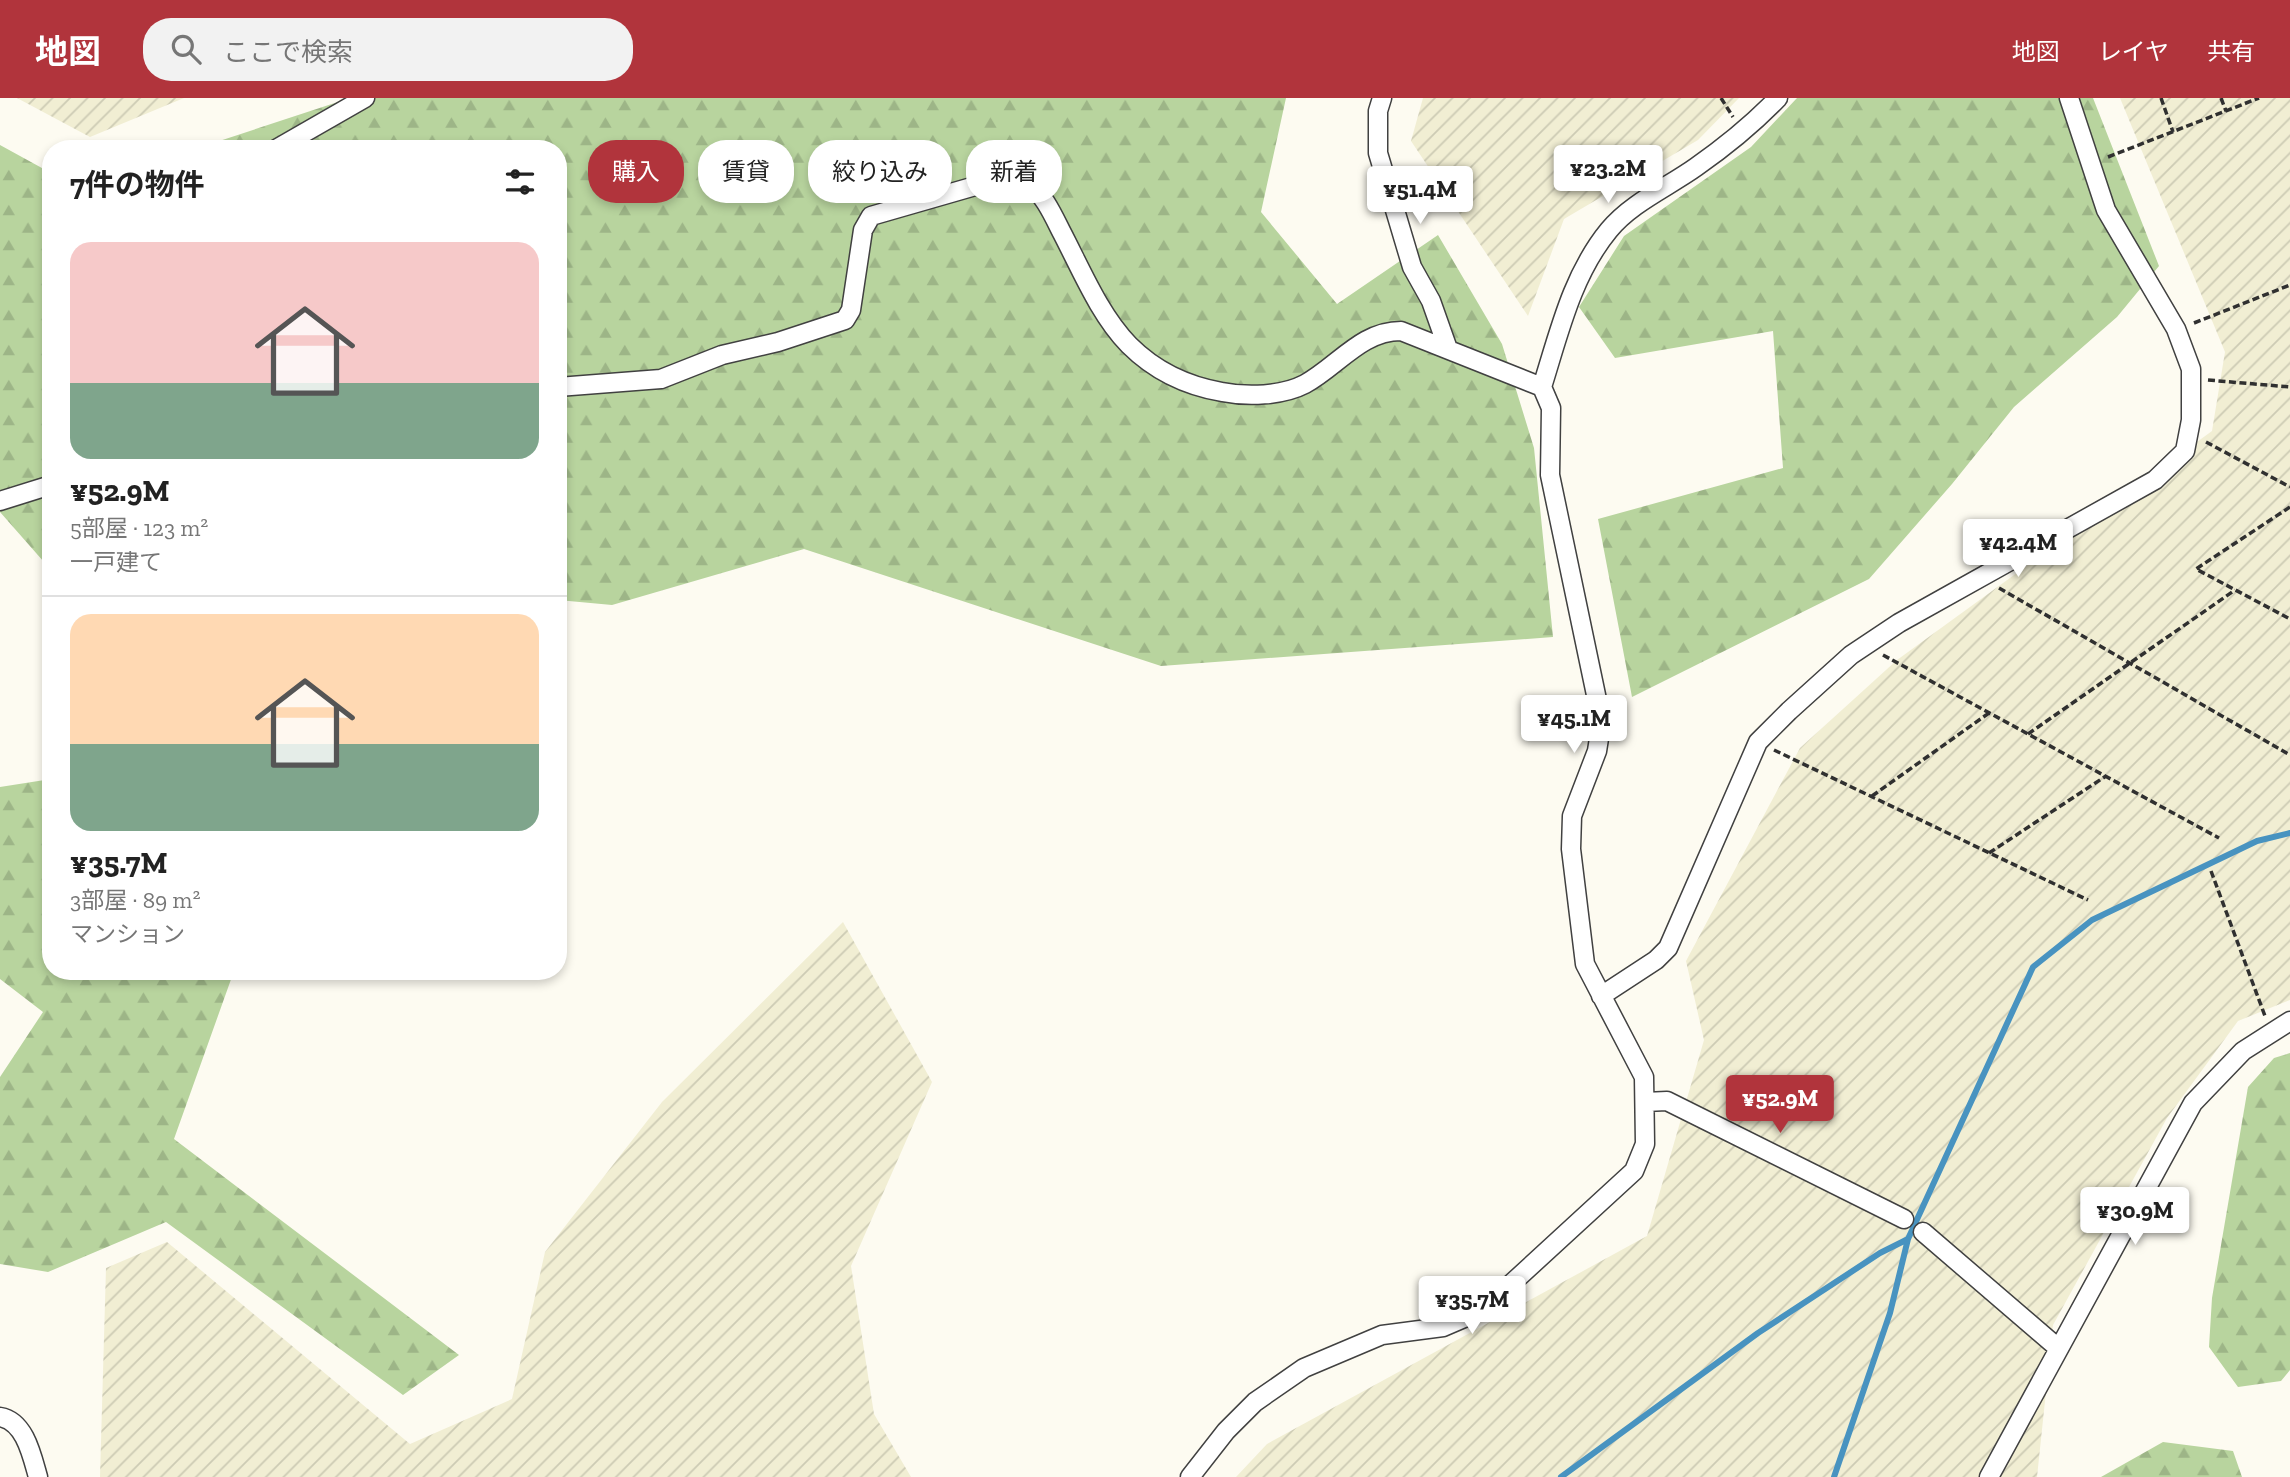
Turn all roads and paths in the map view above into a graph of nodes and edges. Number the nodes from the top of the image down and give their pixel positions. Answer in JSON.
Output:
{"nodes":[{"id":1,"x":365,"y":98,"type":"edge"},
{"id":2,"x":1382,"y":98,"type":"edge"},
{"id":3,"x":1778,"y":98,"type":"edge"},
{"id":4,"x":2069,"y":98,"type":"edge"},
{"id":5,"x":2161,"y":98,"type":"edge"},
{"id":6,"x":2221,"y":98,"type":"edge"},
{"id":7,"x":2259,"y":98,"type":"edge"},
{"id":8,"x":2226,"y":111,"type":"junction"},
{"id":9,"x":2173,"y":132,"type":"junction"},
{"id":10,"x":292,"y":140,"type":"edge"},
{"id":11,"x":2090,"y":164,"type":"junction"},
{"id":12,"x":2290,"y":285,"type":"edge"},
{"id":13,"x":2170,"y":321,"type":"junction"},
{"id":14,"x":1448,"y":349,"type":"junction"},
{"id":15,"x":2202,"y":380,"type":"dead end"},
{"id":16,"x":567,"y":386,"type":"edge"},
{"id":17,"x":1542,"y":387,"type":"junction"},
{"id":18,"x":2290,"y":387,"type":"edge"},
{"id":19,"x":2189,"y":432,"type":"junction"},
{"id":20,"x":2290,"y":487,"type":"edge"},
{"id":21,"x":42,"y":488,"type":"edge"},
{"id":22,"x":0,"y":502,"type":"edge"},
{"id":23,"x":2290,"y":507,"type":"edge"},
{"id":24,"x":1982,"y":578,"type":"junction"},
{"id":25,"x":2235,"y":590,"type":"junction"},
{"id":26,"x":2290,"y":619,"type":"edge"},
{"id":27,"x":1865,"y":646,"type":"junction"},
{"id":28,"x":2130,"y":663,"type":"junction"},
{"id":29,"x":1989,"y":713,"type":"junction"},
{"id":30,"x":2028,"y":734,"type":"junction"},
{"id":31,"x":1758,"y":742,"type":"junction"},
{"id":32,"x":2290,"y":755,"type":"edge"},
{"id":33,"x":2106,"y":776,"type":"junction"},
{"id":34,"x":1872,"y":796,"type":"junction"},
{"id":35,"x":2219,"y":838,"type":"dead end"},
{"id":36,"x":1989,"y":853,"type":"junction"},
{"id":37,"x":2211,"y":871,"type":"dead end"},
{"id":38,"x":2088,"y":900,"type":"dead end"},
{"id":39,"x":1601,"y":996,"type":"junction"},
{"id":40,"x":2290,"y":1021,"type":"edge"},
{"id":41,"x":2271,"y":1032,"type":"junction"},
{"id":42,"x":1645,"y":1102,"type":"junction"},
{"id":43,"x":1904,"y":1219,"type":"dead end"},
{"id":44,"x":1923,"y":1232,"type":"dead end"},
{"id":45,"x":2058,"y":1348,"type":"junction"},
{"id":46,"x":0,"y":1417,"type":"edge"},
{"id":47,"x":38,"y":1477,"type":"edge"},
{"id":48,"x":1190,"y":1477,"type":"edge"},
{"id":49,"x":1989,"y":1477,"type":"edge"}],
"edges":[{"from":1,"to":10,"type":"street"},
{"from":2,"to":14,"type":"street"},
{"from":3,"to":17,"type":"street"},
{"from":4,"to":11,"type":"street"},
{"from":5,"to":9,"type":"path"},
{"from":6,"to":8,"type":"path"},
{"from":7,"to":8,"type":"path"},
{"from":8,"to":9,"type":"path"},
{"from":9,"to":11,"type":"path"},
{"from":11,"to":13,"type":"street"},
{"from":12,"to":13,"type":"path"},
{"from":13,"to":19,"type":"street"},
{"from":14,"to":16,"type":"street"},
{"from":14,"to":17,"type":"street"},
{"from":15,"to":18,"type":"path"},
{"from":17,"to":39,"type":"street"},
{"from":19,"to":20,"type":"path"},
{"from":19,"to":24,"type":"street"},
{"from":21,"to":22,"type":"street"},
{"from":23,"to":25,"type":"path"},
{"from":24,"to":27,"type":"street"},
{"from":24,"to":28,"type":"path"},
{"from":25,"to":26,"type":"path"},
{"from":25,"to":28,"type":"path"},
{"from":27,"to":29,"type":"path"},
{"from":27,"to":31,"type":"street"},
{"from":28,"to":30,"type":"path"},
{"from":28,"to":32,"type":"path"},
{"from":29,"to":30,"type":"path"},
{"from":29,"to":34,"type":"path"},
{"from":30,"to":33,"type":"path"},
{"from":31,"to":34,"type":"path"},
{"from":31,"to":39,"type":"street"},
{"from":33,"to":35,"type":"path"},
{"from":33,"to":36,"type":"path"},
{"from":34,"to":36,"type":"path"},
{"from":36,"to":38,"type":"path"},
{"from":37,"to":41,"type":"path"},
{"from":39,"to":42,"type":"street"},
{"from":40,"to":41,"type":"street"},
{"from":41,"to":45,"type":"street"},
{"from":42,"to":43,"type":"street"},
{"from":42,"to":48,"type":"street"},
{"from":44,"to":45,"type":"street"},
{"from":45,"to":49,"type":"street"},
{"from":46,"to":47,"type":"street"}]}
